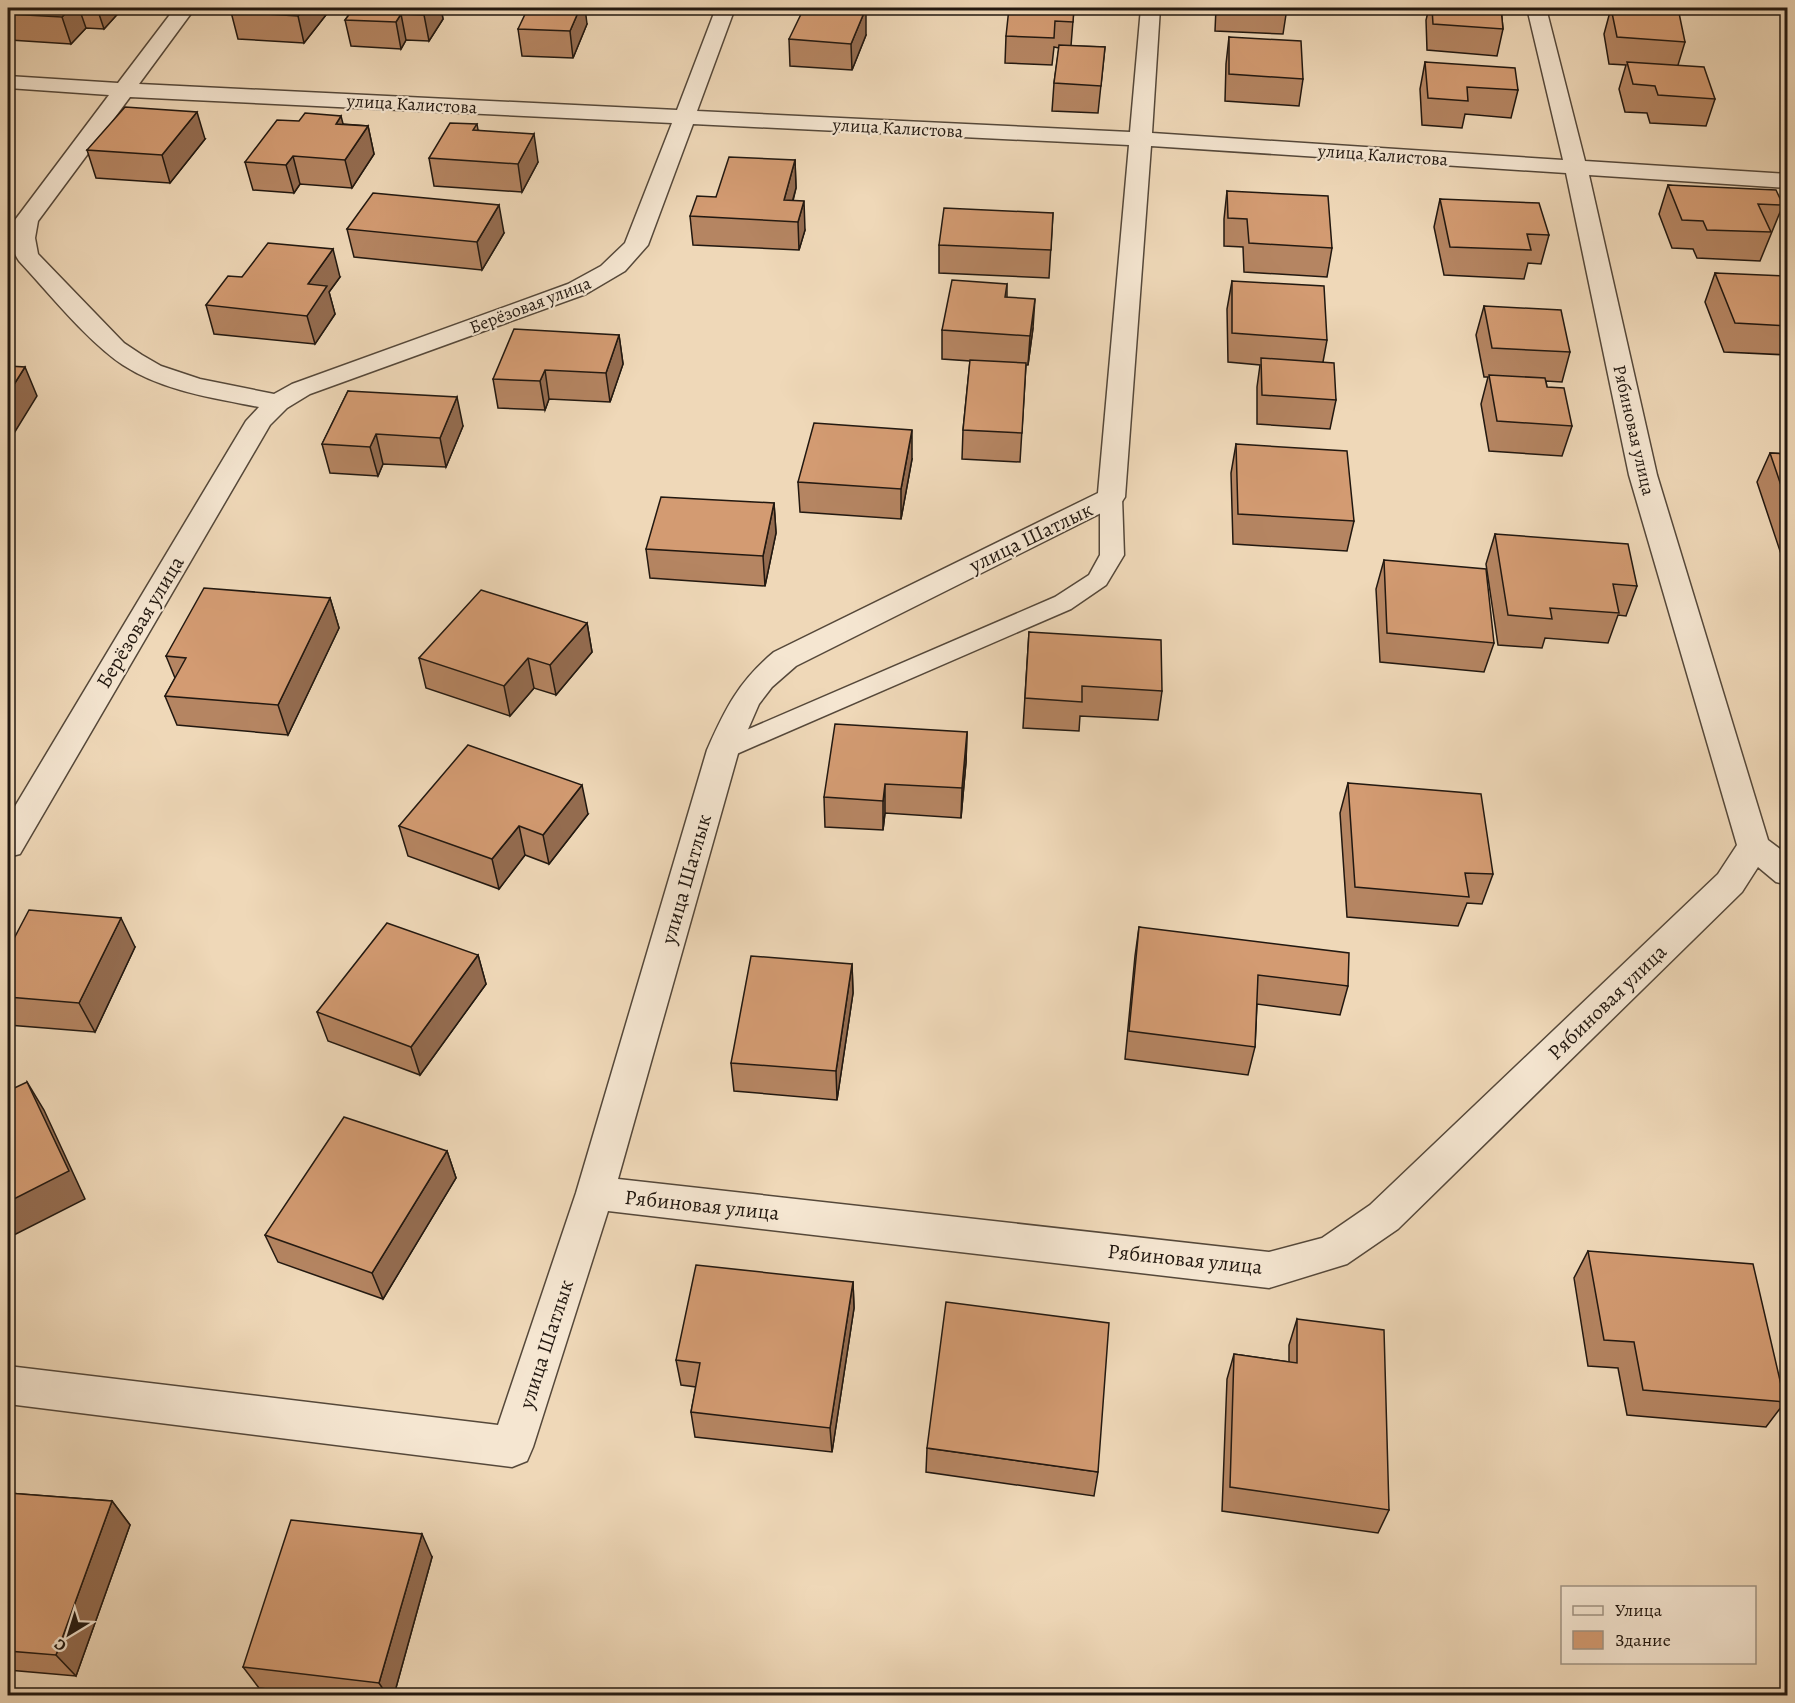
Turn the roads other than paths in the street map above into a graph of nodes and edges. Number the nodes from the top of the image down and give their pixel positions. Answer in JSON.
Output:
{"nodes":[{"id":1,"x":185,"y":8,"type":"edge"},
{"id":2,"x":726,"y":8,"type":"edge"},
{"id":3,"x":1151,"y":8,"type":"edge"},
{"id":4,"x":1537,"y":8,"type":"edge"},
{"id":5,"x":8,"y":82,"type":"edge"},
{"id":6,"x":123,"y":90,"type":"junction"},
{"id":7,"x":686,"y":117,"type":"junction"},
{"id":8,"x":1140,"y":140,"type":"junction"},
{"id":9,"x":1576,"y":168,"type":"junction"},
{"id":10,"x":1788,"y":181,"type":"edge"},
{"id":11,"x":278,"y":403,"type":"junction"},
{"id":12,"x":1111,"y":497,"type":"junction"},
{"id":13,"x":723,"y":750,"type":"junction"},
{"id":14,"x":8,"y":845,"type":"edge"},
{"id":15,"x":1754,"y":846,"type":"junction"},
{"id":16,"x":1788,"y":873,"type":"edge"},
{"id":17,"x":595,"y":1193,"type":"junction"},
{"id":18,"x":8,"y":1386,"type":"edge"}],
"edges":[{"from":1,"to":6,"type":"street"},
{"from":2,"to":7,"type":"street","name":"Берёзовая улица"},
{"from":3,"to":8,"type":"street","name":"улица Шатлык"},
{"from":4,"to":9,"type":"street","name":"Рябиновая улица"},
{"from":5,"to":6,"type":"street","name":"улица Калистова"},
{"from":6,"to":7,"type":"street","name":"улица Калистова"},
{"from":6,"to":11,"type":"street"},
{"from":7,"to":8,"type":"street","name":"улица Калистова"},
{"from":7,"to":11,"type":"street","name":"Берёзовая улица"},
{"from":8,"to":9,"type":"street","name":"улица Калистова"},
{"from":8,"to":12,"type":"street","name":"улица Шатлык"},
{"from":9,"to":10,"type":"street","name":"улица Калистова"},
{"from":9,"to":15,"type":"street","name":"Рябиновая улица"},
{"from":11,"to":14,"type":"street","name":"Берёзовая улица"},
{"from":12,"to":13,"type":"street","name":"улица Шатлык"},
{"from":12,"to":13,"type":"lane"},
{"from":13,"to":17,"type":"street","name":"улица Шатлык"},
{"from":15,"to":16,"type":"street"},
{"from":15,"to":17,"type":"street","name":"Рябиновая улица"},
{"from":17,"to":18,"type":"street","name":"улица Шатлык"}]}
